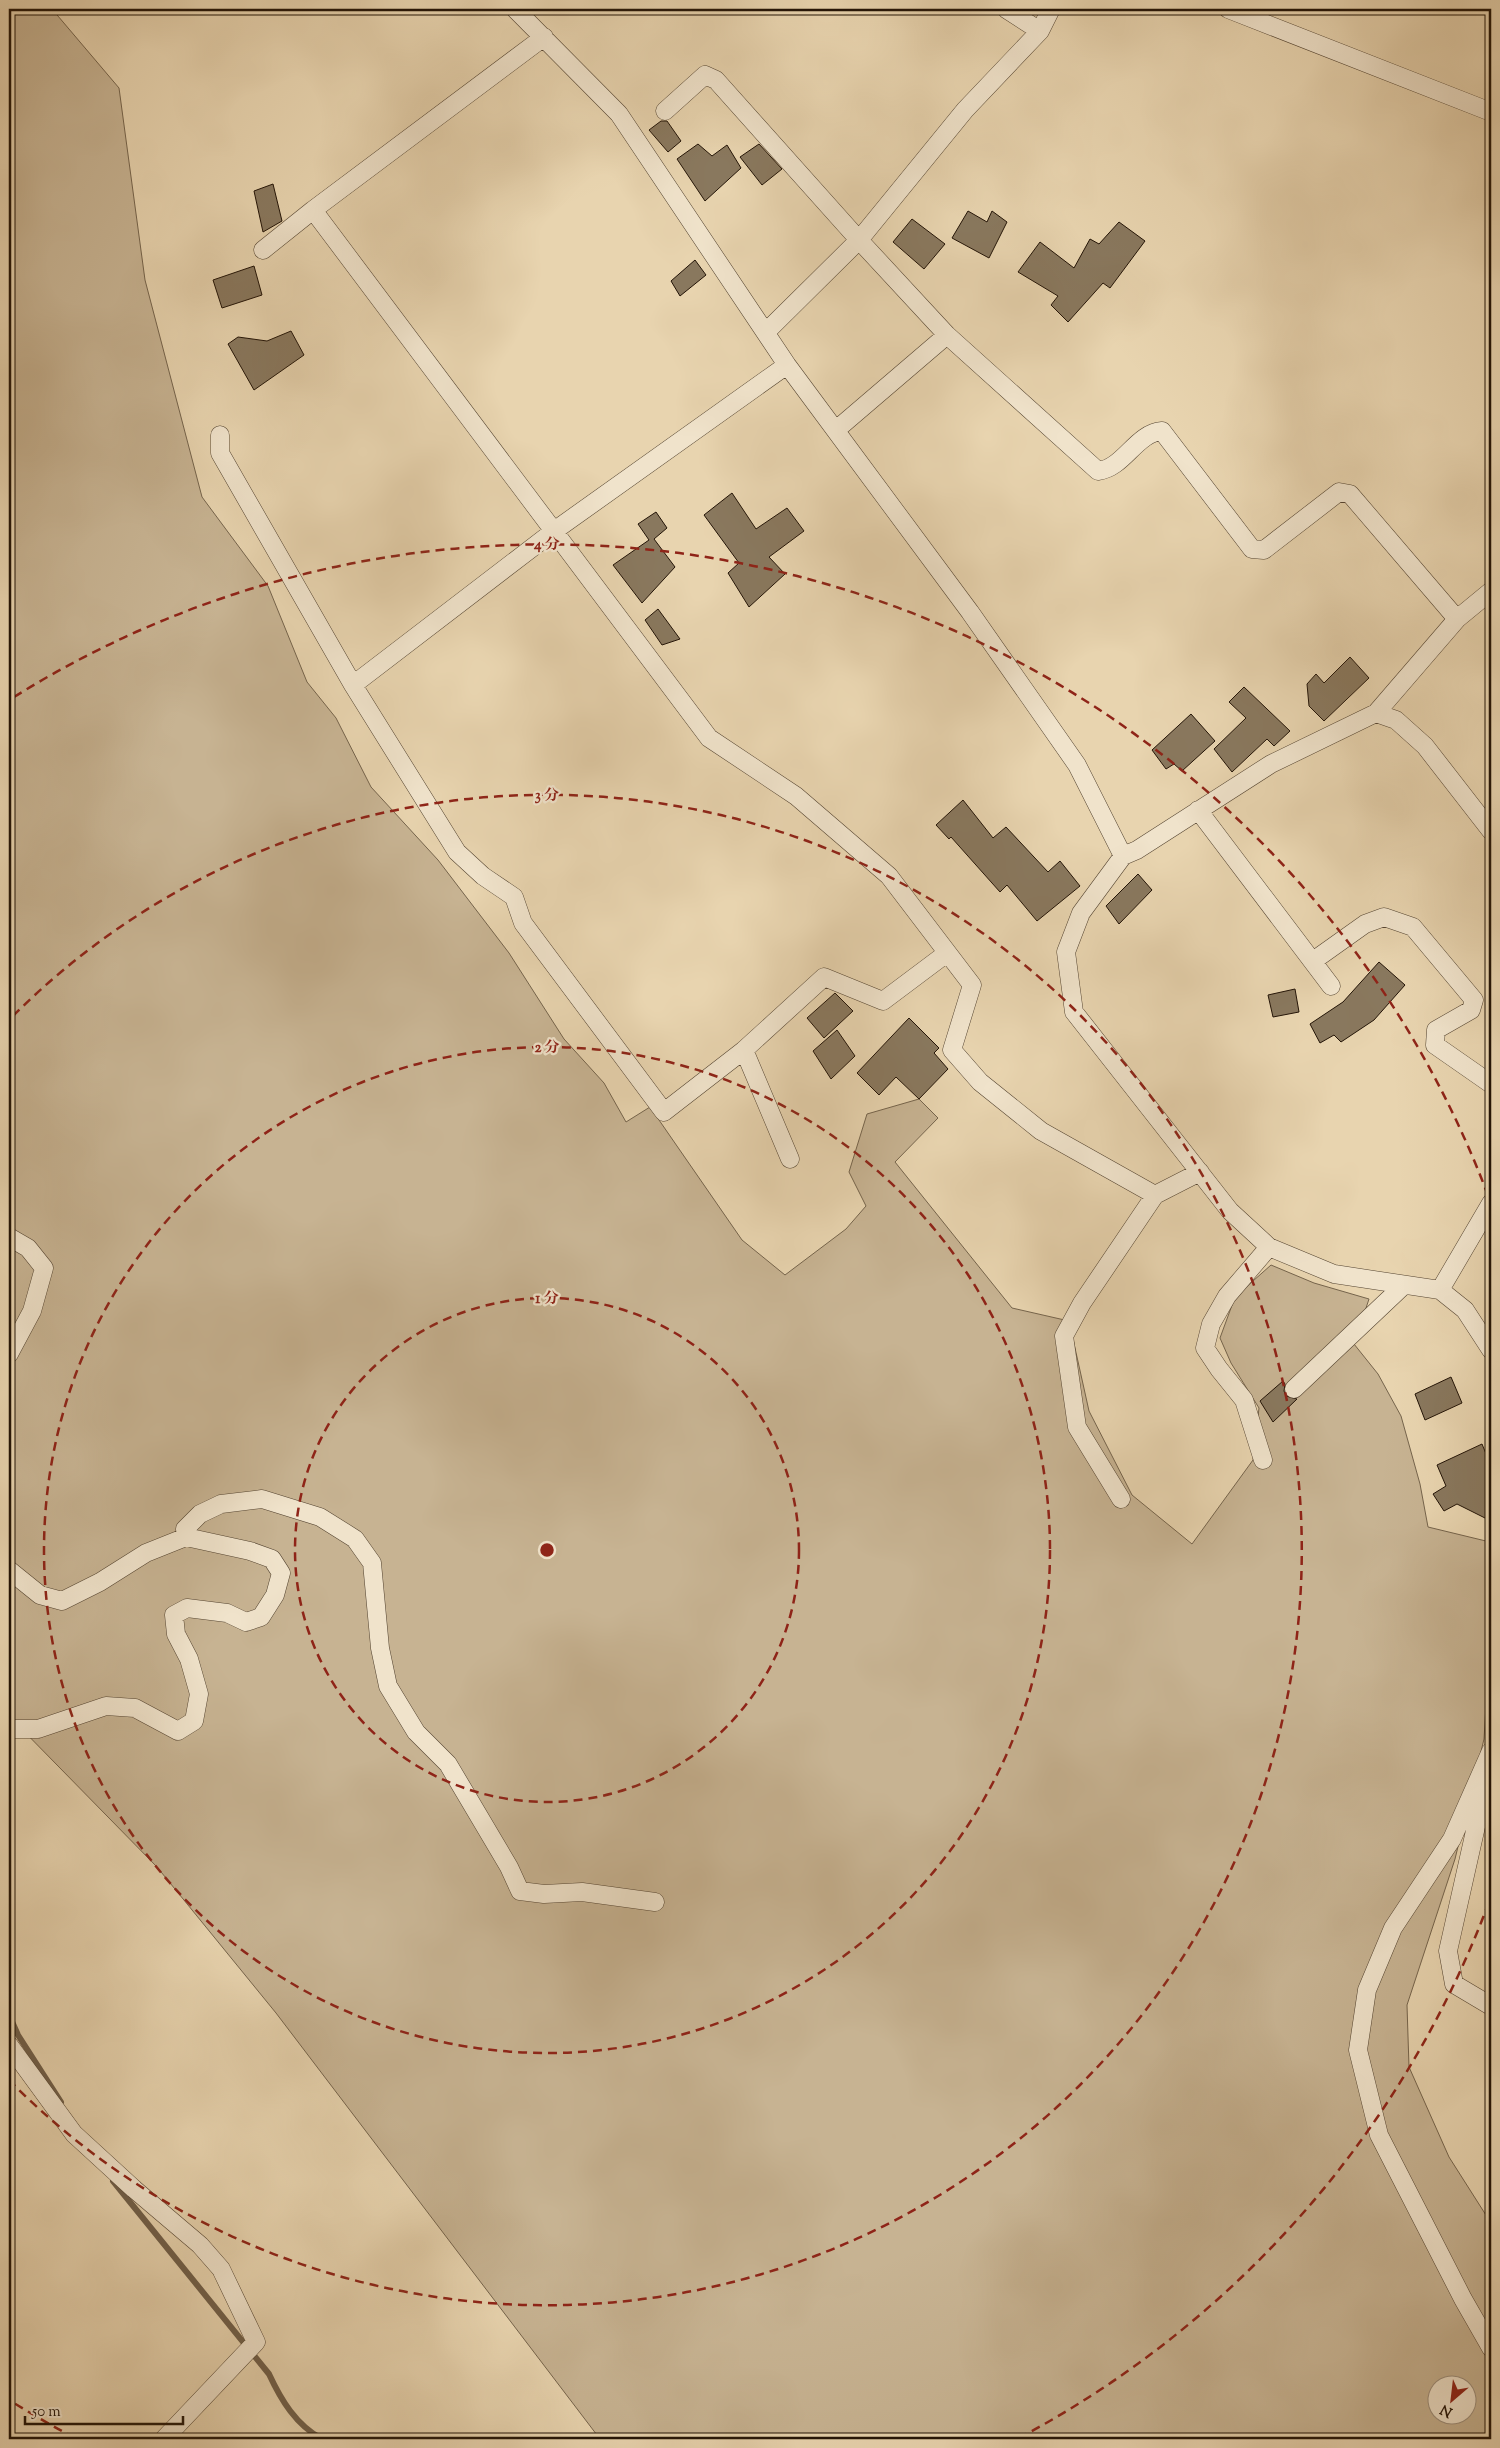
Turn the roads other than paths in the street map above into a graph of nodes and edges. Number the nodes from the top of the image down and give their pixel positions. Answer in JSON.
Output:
{"nodes":[{"id":1,"x":515,"y":9,"type":"edge"},
{"id":2,"x":1006,"y":9,"type":"edge"},
{"id":3,"x":1051,"y":9,"type":"edge"},
{"id":4,"x":1228,"y":9,"type":"edge"},
{"id":5,"x":1040,"y":31,"type":"junction"},
{"id":6,"x":544,"y":37,"type":"junction"},
{"id":7,"x":665,"y":111,"type":"dead end"},
{"id":8,"x":1491,"y":112,"type":"edge"},
{"id":9,"x":314,"y":210,"type":"junction"},
{"id":10,"x":859,"y":240,"type":"junction"},
{"id":11,"x":263,"y":250,"type":"dead end"},
{"id":12,"x":766,"y":332,"type":"junction"},
{"id":13,"x":947,"y":335,"type":"junction"},
{"id":14,"x":787,"y":365,"type":"junction"},
{"id":15,"x":836,"y":430,"type":"junction"},
{"id":16,"x":220,"y":434,"type":"dead end"},
{"id":17,"x":554,"y":531,"type":"junction"},
{"id":18,"x":1491,"y":591,"type":"edge"},
{"id":19,"x":1457,"y":619,"type":"junction"},
{"id":20,"x":353,"y":685,"type":"junction"},
{"id":21,"x":1376,"y":713,"type":"junction"},
{"id":22,"x":1198,"y":810,"type":"junction"},
{"id":23,"x":1491,"y":831,"type":"edge"},
{"id":24,"x":1123,"y":856,"type":"junction"},
{"id":25,"x":947,"y":953,"type":"junction"},
{"id":26,"x":1313,"y":961,"type":"junction"},
{"id":27,"x":1331,"y":986,"type":"dead end"},
{"id":28,"x":744,"y":1050,"type":"junction"},
{"id":29,"x":1491,"y":1084,"type":"edge"},
{"id":30,"x":790,"y":1158,"type":"dead end"},
{"id":31,"x":1200,"y":1172,"type":"junction"},
{"id":32,"x":1155,"y":1195,"type":"junction"},
{"id":33,"x":1491,"y":1203,"type":"edge"},
{"id":34,"x":9,"y":1237,"type":"edge"},
{"id":35,"x":1269,"y":1247,"type":"junction"},
{"id":36,"x":1404,"y":1285,"type":"junction"},
{"id":37,"x":1440,"y":1290,"type":"junction"},
{"id":38,"x":1491,"y":1350,"type":"edge"},
{"id":39,"x":9,"y":1354,"type":"edge"},
{"id":40,"x":1294,"y":1389,"type":"dead end"},
{"id":41,"x":1263,"y":1460,"type":"dead end"},
{"id":42,"x":1121,"y":1499,"type":"dead end"},
{"id":43,"x":186,"y":1537,"type":"junction"},
{"id":44,"x":9,"y":1570,"type":"edge"},
{"id":45,"x":9,"y":1729,"type":"edge"},
{"id":46,"x":1491,"y":1751,"type":"edge"},
{"id":47,"x":1491,"y":1759,"type":"edge"},
{"id":48,"x":655,"y":1902,"type":"dead end"},
{"id":49,"x":1491,"y":2006,"type":"edge"},
{"id":50,"x":9,"y":2045,"type":"edge"},
{"id":51,"x":1491,"y":2348,"type":"edge"},
{"id":52,"x":164,"y":2439,"type":"edge"}],
"edges":[{"from":1,"to":6,"type":"street"},
{"from":2,"to":5,"type":"street"},
{"from":3,"to":5,"type":"street"},
{"from":4,"to":8,"type":"street"},
{"from":5,"to":10,"type":"street"},
{"from":6,"to":9,"type":"street"},
{"from":6,"to":12,"type":"street"},
{"from":7,"to":10,"type":"street"},
{"from":9,"to":11,"type":"street"},
{"from":9,"to":17,"type":"street"},
{"from":10,"to":12,"type":"street"},
{"from":10,"to":13,"type":"street"},
{"from":12,"to":14,"type":"street"},
{"from":13,"to":15,"type":"street"},
{"from":13,"to":19,"type":"street"},
{"from":14,"to":15,"type":"street"},
{"from":14,"to":17,"type":"street"},
{"from":15,"to":24,"type":"street"},
{"from":16,"to":20,"type":"street"},
{"from":17,"to":20,"type":"street"},
{"from":17,"to":25,"type":"street"},
{"from":18,"to":19,"type":"street"},
{"from":19,"to":21,"type":"street"},
{"from":20,"to":28,"type":"street"},
{"from":21,"to":22,"type":"street"},
{"from":21,"to":23,"type":"street"},
{"from":22,"to":24,"type":"street"},
{"from":22,"to":26,"type":"street"},
{"from":24,"to":31,"type":"street"},
{"from":25,"to":28,"type":"street"},
{"from":25,"to":32,"type":"street"},
{"from":26,"to":27,"type":"street"},
{"from":26,"to":29,"type":"street"},
{"from":28,"to":30,"type":"street"},
{"from":31,"to":32,"type":"street"},
{"from":31,"to":35,"type":"street"},
{"from":32,"to":42,"type":"street"},
{"from":33,"to":37,"type":"street"},
{"from":34,"to":39,"type":"street"},
{"from":35,"to":36,"type":"street"},
{"from":35,"to":41,"type":"street"},
{"from":36,"to":37,"type":"street"},
{"from":36,"to":40,"type":"street"},
{"from":37,"to":38,"type":"street"},
{"from":43,"to":44,"type":"street"},
{"from":43,"to":45,"type":"street"},
{"from":43,"to":48,"type":"street"},
{"from":46,"to":51,"type":"street"},
{"from":47,"to":49,"type":"street"},
{"from":50,"to":52,"type":"street"}]}
